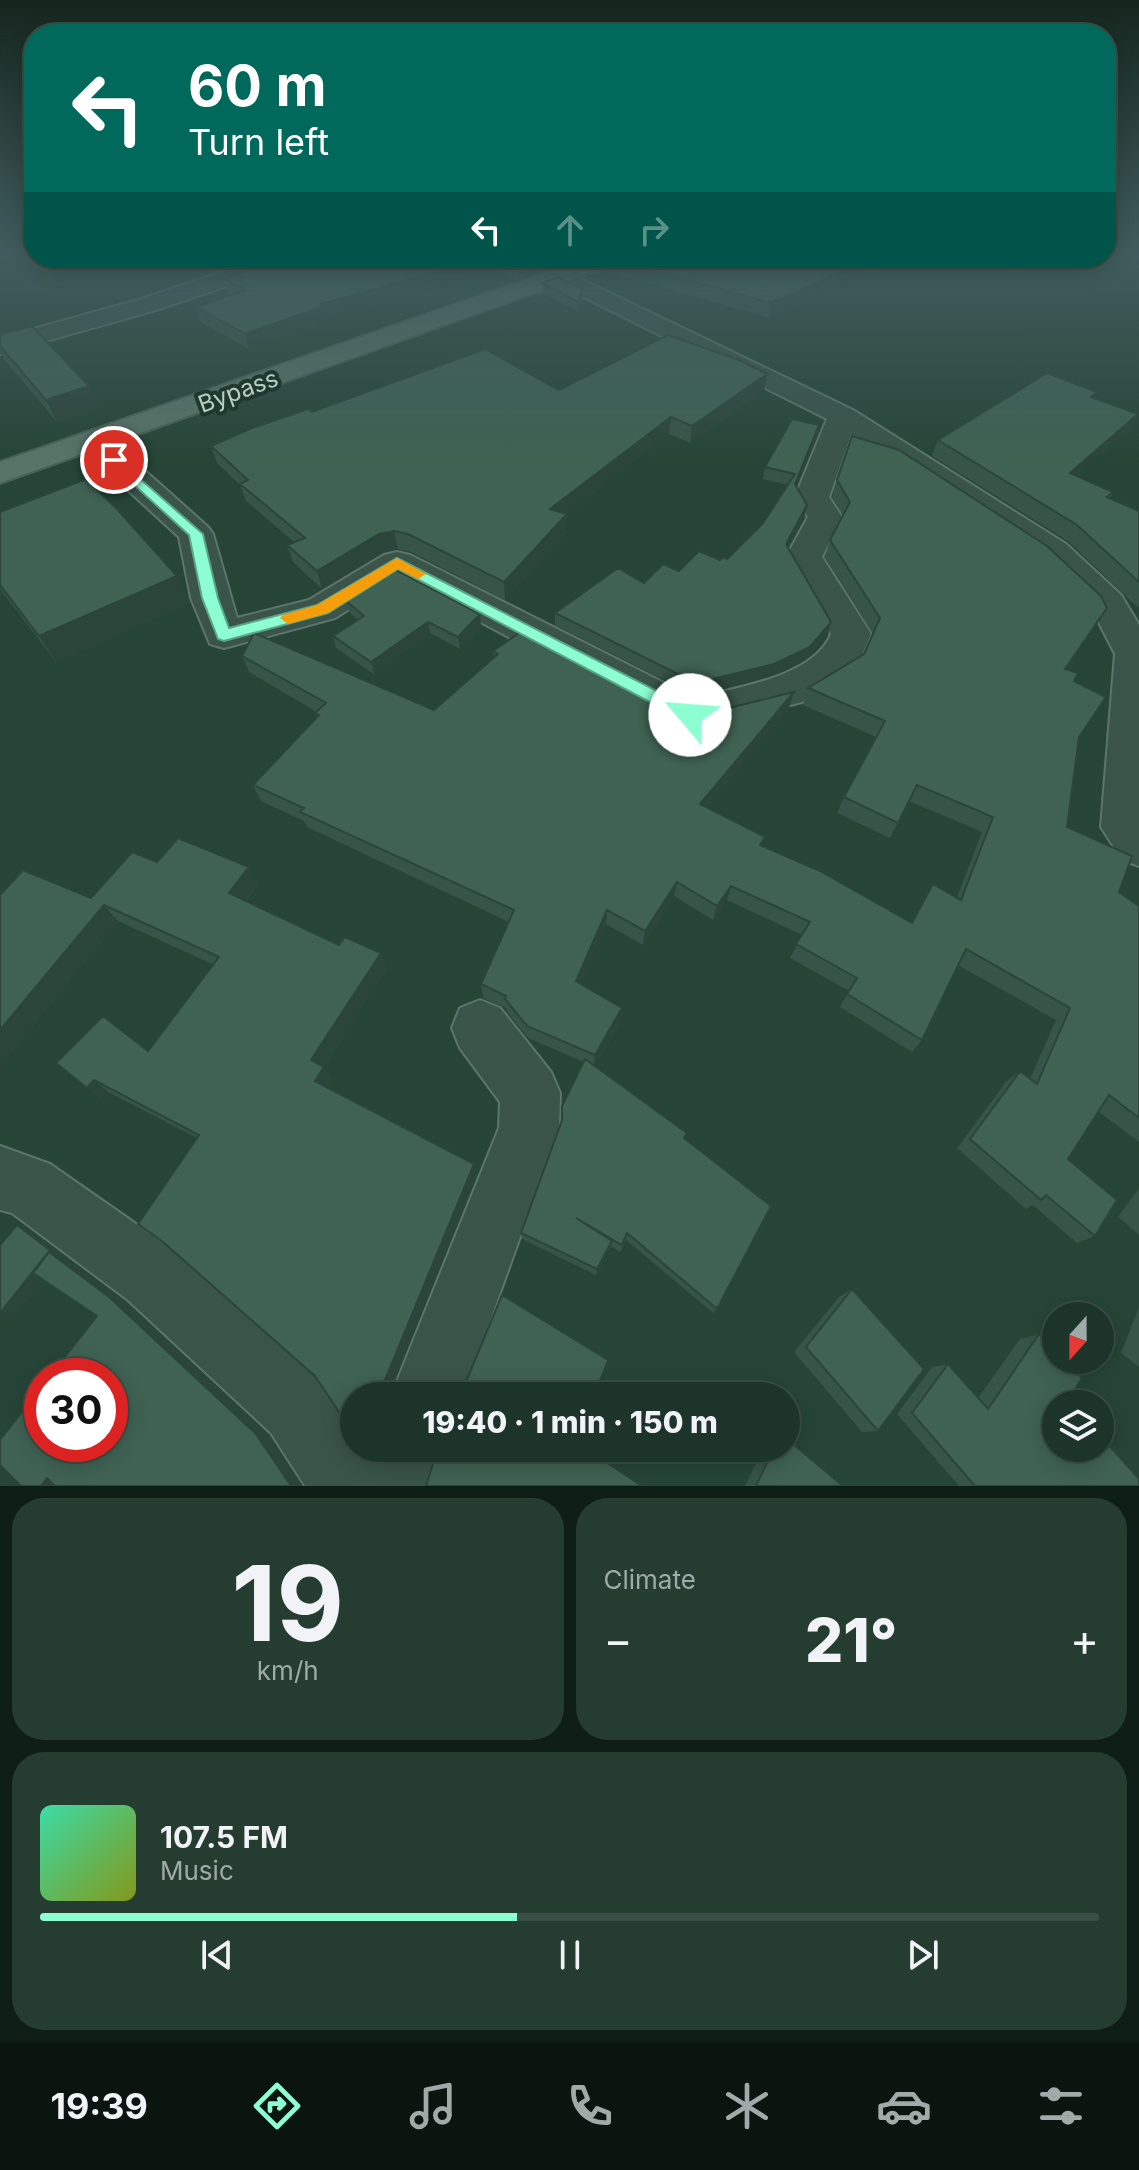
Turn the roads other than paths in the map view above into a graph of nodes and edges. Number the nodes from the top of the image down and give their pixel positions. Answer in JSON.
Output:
{"nodes":[{"id":1,"x":81,"y":323,"type":"edge"},
{"id":2,"x":427,"y":323,"type":"edge"},
{"id":3,"x":656,"y":323,"type":"edge"},
{"id":4,"x":0,"y":346,"type":"edge"},
{"id":5,"x":843,"y":416,"type":"junction"},
{"id":6,"x":94,"y":442,"type":"junction"},
{"id":7,"x":0,"y":473,"type":"edge"},
{"id":8,"x":1137,"y":655,"type":"edge"},
{"id":9,"x":1139,"y":846,"type":"edge"},
{"id":10,"x":480,"y":1028,"type":"dead end"},
{"id":11,"x":0,"y":1178,"type":"edge"},
{"id":12,"x":432,"y":1382,"type":"edge"},
{"id":13,"x":365,"y":1476,"type":"edge"}],
"edges":[{"from":1,"to":4,"type":"street"},
{"from":2,"to":6,"type":"main road","name":"Bypass"},
{"from":3,"to":5,"type":"street"},
{"from":5,"to":6,"type":"street"},
{"from":5,"to":8,"type":"street"},
{"from":6,"to":7,"type":"main road","name":"Bypass"},
{"from":8,"to":9,"type":"street"},
{"from":10,"to":12,"type":"street"},
{"from":11,"to":13,"type":"street"}]}
